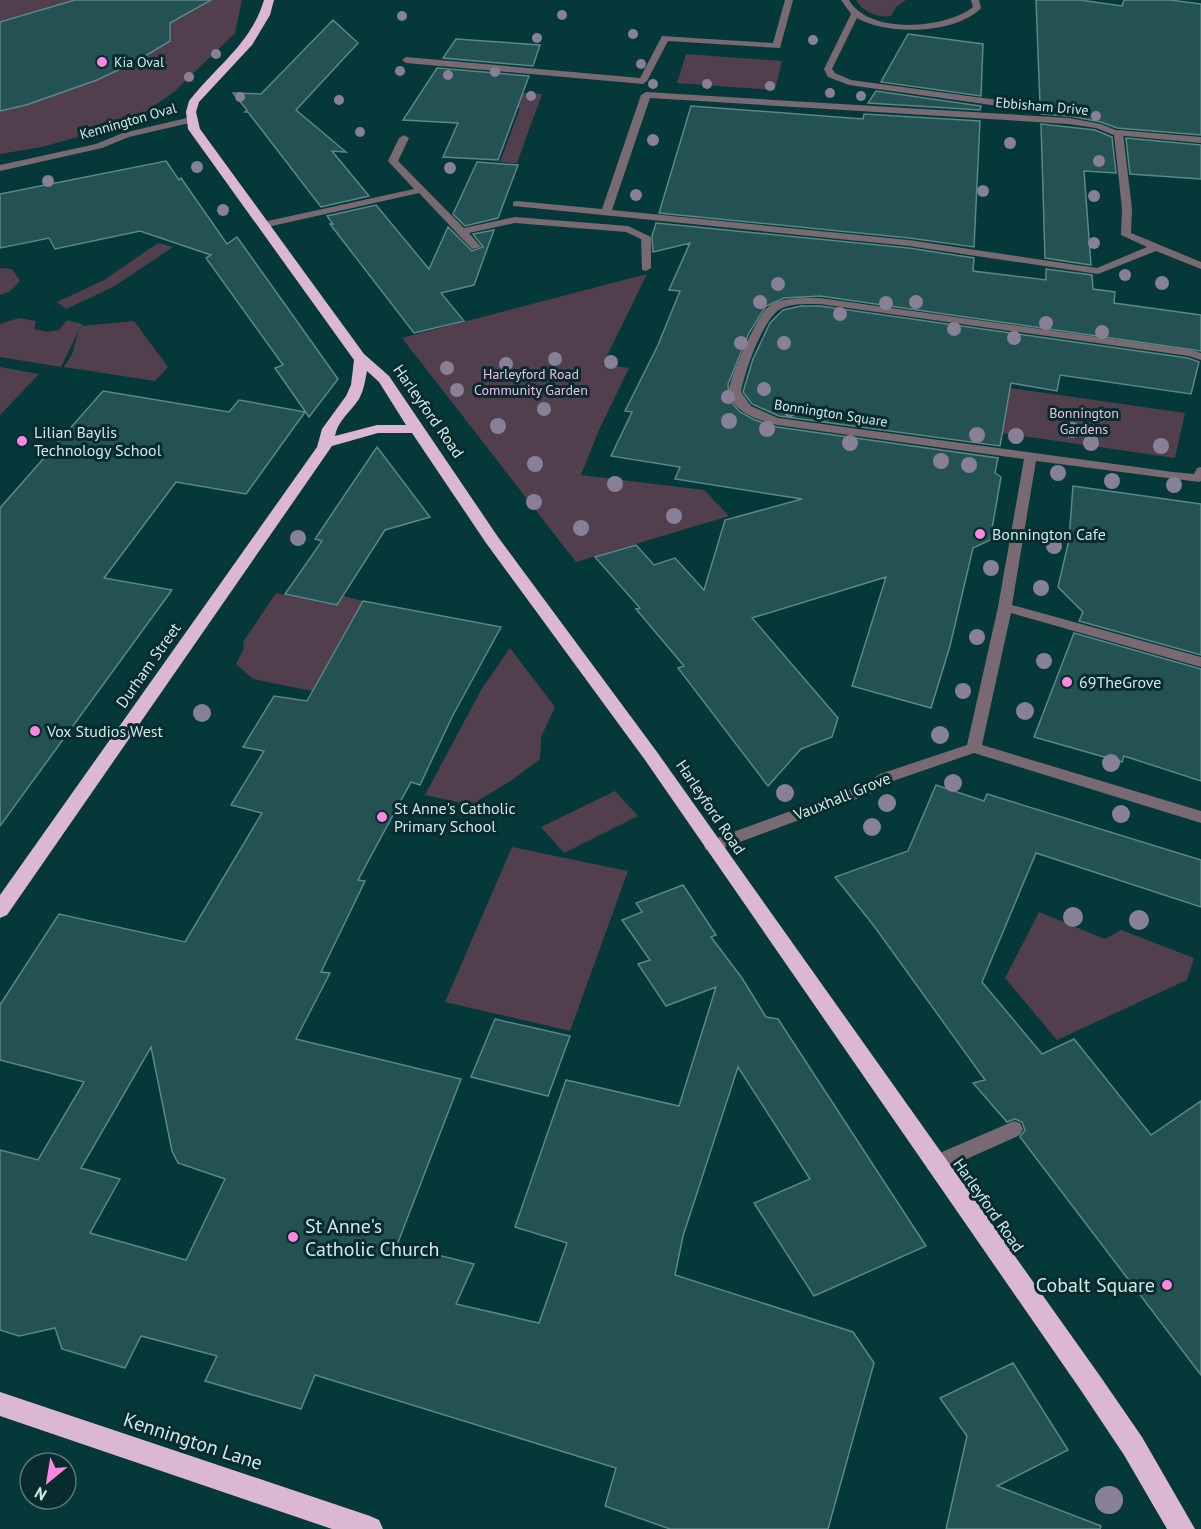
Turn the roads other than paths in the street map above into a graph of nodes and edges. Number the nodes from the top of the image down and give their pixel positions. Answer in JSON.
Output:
{"nodes":[{"id":1,"x":269,"y":0,"type":"edge"},
{"id":2,"x":789,"y":0,"type":"edge"},
{"id":3,"x":845,"y":0,"type":"edge"},
{"id":4,"x":975,"y":0,"type":"edge"},
{"id":5,"x":855,"y":14,"type":"junction"},
{"id":6,"x":406,"y":60,"type":"dead end"},
{"id":7,"x":1041,"y":109,"type":"dead end"},
{"id":8,"x":191,"y":120,"type":"junction"},
{"id":9,"x":1118,"y":133,"type":"junction"},
{"id":10,"x":404,"y":138,"type":"dead end"},
{"id":11,"x":1201,"y":140,"type":"edge"},
{"id":12,"x":0,"y":168,"type":"edge"},
{"id":13,"x":421,"y":190,"type":"junction"},
{"id":14,"x":517,"y":204,"type":"dead end"},
{"id":15,"x":606,"y":212,"type":"junction"},
{"id":16,"x":263,"y":225,"type":"junction"},
{"id":17,"x":461,"y":232,"type":"junction"},
{"id":18,"x":476,"y":247,"type":"dead end"},
{"id":19,"x":1155,"y":248,"type":"junction"},
{"id":20,"x":1201,"y":266,"type":"edge"},
{"id":21,"x":646,"y":268,"type":"dead end"},
{"id":22,"x":1201,"y":357,"type":"edge"},
{"id":23,"x":361,"y":359,"type":"junction"},
{"id":24,"x":416,"y":429,"type":"junction"},
{"id":25,"x":327,"y":443,"type":"junction"},
{"id":26,"x":1030,"y":457,"type":"junction"},
{"id":27,"x":1200,"y":476,"type":"edge"},
{"id":28,"x":1005,"y":607,"type":"junction"},
{"id":29,"x":1201,"y":662,"type":"edge"},
{"id":30,"x":974,"y":748,"type":"junction"},
{"id":31,"x":1201,"y":817,"type":"edge"},
{"id":32,"x":712,"y":846,"type":"junction"},
{"id":33,"x":0,"y":910,"type":"edge"},
{"id":34,"x":1014,"y":1129,"type":"dead end"},
{"id":35,"x":935,"y":1164,"type":"junction"},
{"id":36,"x":0,"y":1404,"type":"edge"},
{"id":37,"x":370,"y":1529,"type":"edge"},
{"id":38,"x":1182,"y":1529,"type":"edge"}],
"edges":[{"from":1,"to":8,"type":"highway","name":"Kennington Oval"},
{"from":2,"to":6,"type":"street"},
{"from":3,"to":5,"type":"street"},
{"from":4,"to":5,"type":"street"},
{"from":5,"to":7,"type":"street"},
{"from":8,"to":12,"type":"street","name":"Kennington Oval"},
{"from":8,"to":16,"type":"highway","name":"Harleyford Road"},
{"from":9,"to":11,"type":"street"},
{"from":9,"to":15,"type":"street","name":"Ebbisham Drive"},
{"from":9,"to":19,"type":"street"},
{"from":10,"to":13,"type":"street"},
{"from":13,"to":16,"type":"street"},
{"from":13,"to":17,"type":"street"},
{"from":14,"to":15,"type":"street"},
{"from":15,"to":19,"type":"street"},
{"from":16,"to":23,"type":"highway","name":"Harleyford Road"},
{"from":17,"to":18,"type":"street"},
{"from":17,"to":21,"type":"street"},
{"from":19,"to":20,"type":"street"},
{"from":22,"to":26,"type":"street","name":"Bonnington Square"},
{"from":23,"to":24,"type":"highway","name":"Harleyford Road"},
{"from":23,"to":25,"type":"highway","name":"Durham Street"},
{"from":24,"to":25,"type":"highway"},
{"from":24,"to":32,"type":"highway","name":"Harleyford Road"},
{"from":25,"to":33,"type":"highway","name":"Durham Street"},
{"from":26,"to":27,"type":"street","name":"Bonnington Square"},
{"from":26,"to":28,"type":"street"},
{"from":28,"to":29,"type":"street"},
{"from":28,"to":30,"type":"street"},
{"from":30,"to":31,"type":"street"},
{"from":30,"to":32,"type":"street","name":"Vauxhall Grove"},
{"from":32,"to":35,"type":"highway","name":"Harleyford Road"},
{"from":34,"to":35,"type":"street"},
{"from":35,"to":38,"type":"highway","name":"Harleyford Road"},
{"from":36,"to":37,"type":"highway","name":"Kennington Lane"}]}
